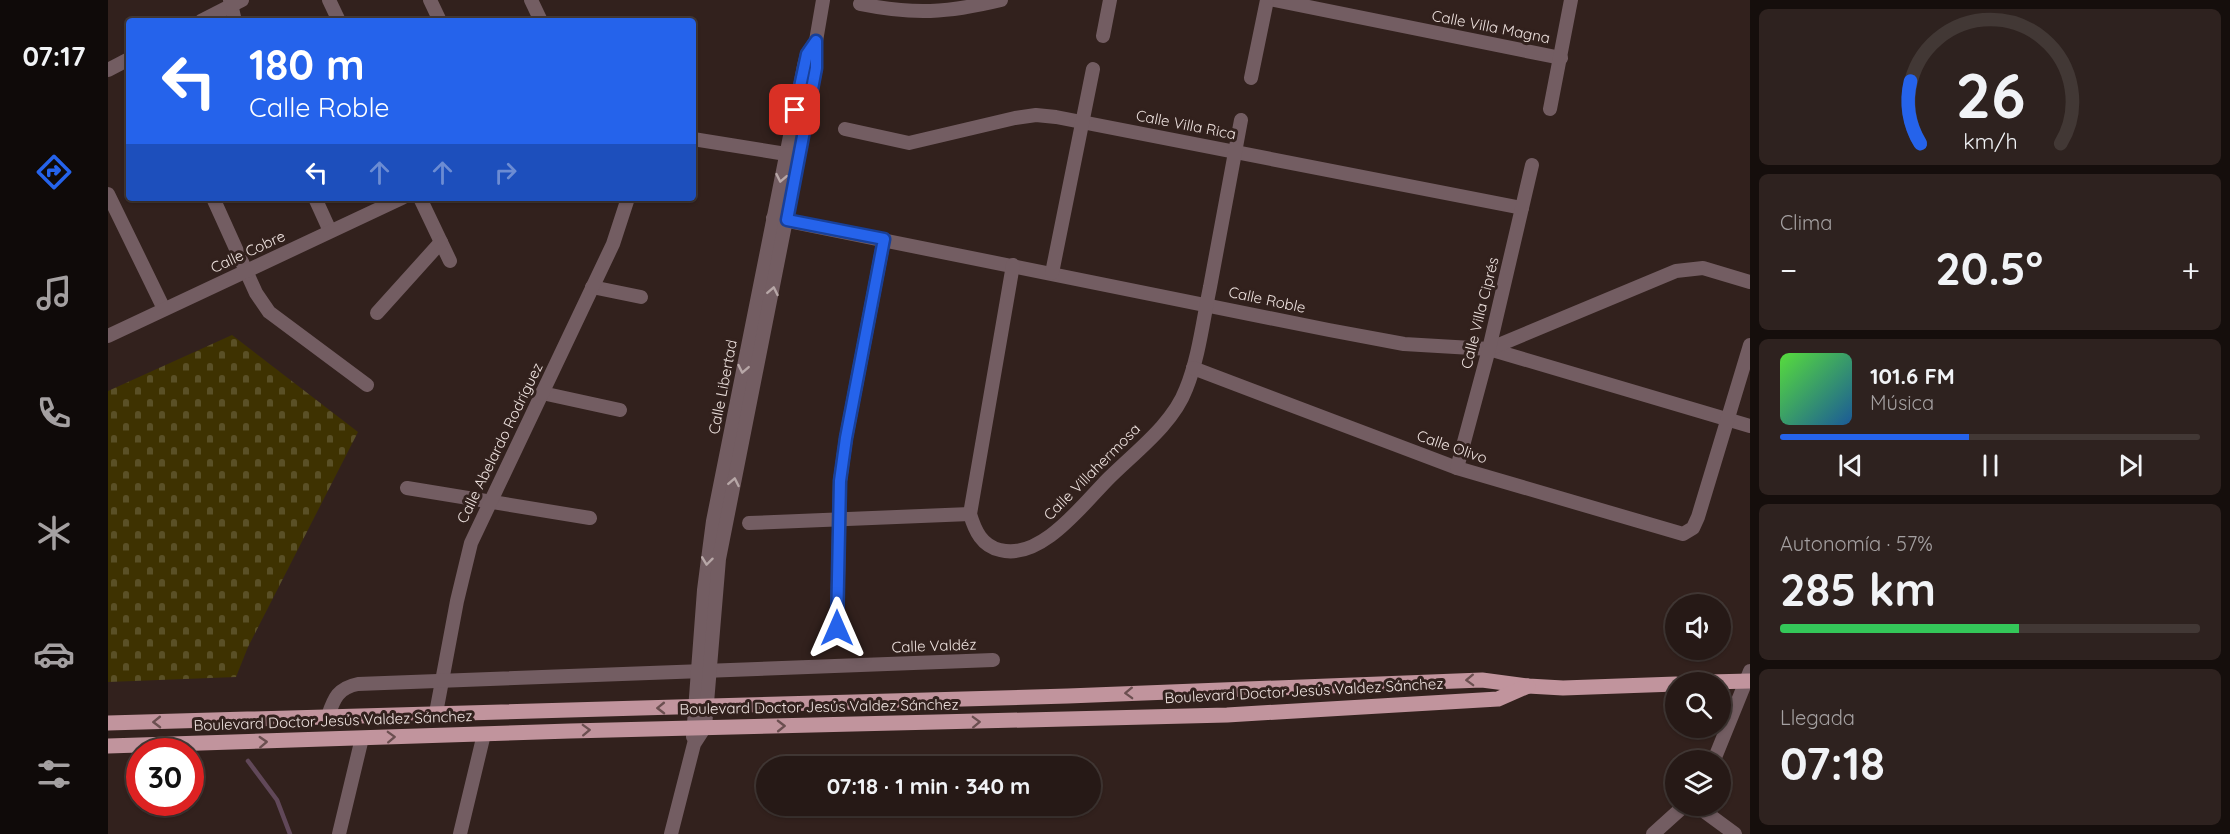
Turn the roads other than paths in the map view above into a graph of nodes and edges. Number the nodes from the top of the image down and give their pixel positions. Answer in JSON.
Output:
{"nodes":[{"id":1,"x":329,"y":0,"type":"edge"},
{"id":2,"x":430,"y":0,"type":"edge"},
{"id":3,"x":531,"y":0,"type":"edge"},
{"id":4,"x":823,"y":0,"type":"edge"},
{"id":5,"x":1001,"y":0,"type":"edge"},
{"id":6,"x":1110,"y":0,"type":"edge"},
{"id":7,"x":1267,"y":0,"type":"edge"},
{"id":8,"x":1274,"y":0,"type":"edge"},
{"id":9,"x":1571,"y":0,"type":"edge"},
{"id":10,"x":234,"y":2,"type":"edge"},
{"id":11,"x":982,"y":2,"type":"edge"},
{"id":12,"x":860,"y":4,"type":"dead end"},
{"id":13,"x":206,"y":18,"type":"edge"},
{"id":14,"x":235,"y":18,"type":"edge"},
{"id":15,"x":338,"y":18,"type":"edge"},
{"id":16,"x":439,"y":18,"type":"edge"},
{"id":17,"x":540,"y":18,"type":"edge"},
{"id":18,"x":1103,"y":36,"type":"dead end"},
{"id":19,"x":816,"y":41,"type":"junction"},
{"id":20,"x":1561,"y":58,"type":"junction"},
{"id":21,"x":126,"y":60,"type":"edge"},
{"id":22,"x":1093,"y":69,"type":"dead end"},
{"id":23,"x":108,"y":70,"type":"edge"},
{"id":24,"x":1251,"y":78,"type":"dead end"},
{"id":25,"x":1550,"y":109,"type":"dead end"},
{"id":26,"x":1241,"y":120,"type":"dead end"},
{"id":27,"x":1083,"y":121,"type":"junction"},
{"id":28,"x":845,"y":129,"type":"dead end"},
{"id":29,"x":696,"y":139,"type":"edge"},
{"id":30,"x":1235,"y":152,"type":"junction"},
{"id":31,"x":786,"y":154,"type":"junction"},
{"id":32,"x":1532,"y":165,"type":"dead end"},
{"id":33,"x":108,"y":194,"type":"edge"},
{"id":34,"x":214,"y":201,"type":"edge"},
{"id":35,"x":316,"y":201,"type":"edge"},
{"id":36,"x":395,"y":201,"type":"edge"},
{"id":37,"x":421,"y":201,"type":"edge"},
{"id":38,"x":627,"y":201,"type":"edge"},
{"id":39,"x":1522,"y":208,"type":"junction"},
{"id":40,"x":780,"y":219,"type":"junction"},
{"id":41,"x":330,"y":231,"type":"junction"},
{"id":42,"x":884,"y":239,"type":"junction"},
{"id":43,"x":441,"y":242,"type":"junction"},
{"id":44,"x":450,"y":261,"type":"dead end"},
{"id":45,"x":1013,"y":265,"type":"junction"},
{"id":46,"x":246,"y":271,"type":"junction"},
{"id":47,"x":1052,"y":273,"type":"junction"},
{"id":48,"x":1750,"y":282,"type":"edge"},
{"id":49,"x":592,"y":287,"type":"junction"},
{"id":50,"x":641,"y":297,"type":"dead end"},
{"id":51,"x":1207,"y":303,"type":"junction"},
{"id":52,"x":164,"y":309,"type":"junction"},
{"id":53,"x":378,"y":313,"type":"dead end"},
{"id":54,"x":108,"y":336,"type":"edge"},
{"id":55,"x":1750,"y":345,"type":"edge"},
{"id":56,"x":1489,"y":349,"type":"junction"},
{"id":57,"x":1193,"y":368,"type":"junction"},
{"id":58,"x":366,"y":385,"type":"dead end"},
{"id":59,"x":542,"y":393,"type":"junction"},
{"id":60,"x":620,"y":410,"type":"dead end"},
{"id":61,"x":1727,"y":418,"type":"junction"},
{"id":62,"x":1750,"y":426,"type":"edge"},
{"id":63,"x":1457,"y":468,"type":"junction"},
{"id":64,"x":407,"y":488,"type":"dead end"},
{"id":65,"x":489,"y":502,"type":"junction"},
{"id":66,"x":970,"y":514,"type":"junction"},
{"id":67,"x":590,"y":518,"type":"dead end"},
{"id":68,"x":837,"y":521,"type":"junction"},
{"id":69,"x":749,"y":523,"type":"dead end"},
{"id":70,"x":710,"y":591,"type":"junction"},
{"id":71,"x":837,"y":628,"type":"dead end"},
{"id":72,"x":993,"y":660,"type":"dead end"},
{"id":73,"x":712,"y":670,"type":"junction"},
{"id":74,"x":697,"y":671,"type":"junction"},
{"id":75,"x":1749,"y":678,"type":"edge"},
{"id":76,"x":441,"y":680,"type":"junction"},
{"id":77,"x":1731,"y":680,"type":"edge"},
{"id":78,"x":1665,"y":684,"type":"edge"},
{"id":79,"x":1528,"y":686,"type":"junction"},
{"id":80,"x":1100,"y":694,"type":"junction"},
{"id":81,"x":701,"y":707,"type":"junction"},
{"id":82,"x":436,"y":713,"type":"junction"},
{"id":83,"x":328,"y":716,"type":"junction"},
{"id":84,"x":1102,"y":718,"type":"junction"},
{"id":85,"x":108,"y":723,"type":"edge"},
{"id":86,"x":698,"y":727,"type":"junction"},
{"id":87,"x":484,"y":734,"type":"junction"},
{"id":88,"x":362,"y":738,"type":"junction"},
{"id":89,"x":108,"y":746,"type":"edge"},
{"id":90,"x":1718,"y":750,"type":"edge"},
{"id":91,"x":1673,"y":816,"type":"edge"},
{"id":92,"x":1711,"y":816,"type":"edge"},
{"id":93,"x":339,"y":834,"type":"edge"},
{"id":94,"x":460,"y":834,"type":"edge"},
{"id":95,"x":671,"y":834,"type":"edge"},
{"id":96,"x":1653,"y":834,"type":"edge"},
{"id":97,"x":1735,"y":834,"type":"edge"}],
"edges":[{"from":1,"to":15,"type":"street"},
{"from":2,"to":16,"type":"street"},
{"from":3,"to":17,"type":"street"},
{"from":4,"to":19,"type":"street","name":"Calle Libertad"},
{"from":5,"to":11,"type":"street"},
{"from":6,"to":18,"type":"street"},
{"from":7,"to":24,"type":"street"},
{"from":8,"to":20,"type":"street","name":"Calle Villa Magna"},
{"from":9,"to":20,"type":"street"},
{"from":10,"to":13,"type":"street"},
{"from":10,"to":14,"type":"street"},
{"from":11,"to":12,"type":"street"},
{"from":19,"to":31,"type":"street","name":"Calle Libertad"},
{"from":19,"to":40,"type":"street","name":"Calle Libertad"},
{"from":20,"to":25,"type":"street"},
{"from":21,"to":23,"type":"street"},
{"from":22,"to":27,"type":"street"},
{"from":26,"to":30,"type":"street","name":"Calle Villahermosa"},
{"from":27,"to":28,"type":"street","name":"Calle Villa Rica"},
{"from":27,"to":30,"type":"street","name":"Calle Villa Rica"},
{"from":27,"to":47,"type":"street"},
{"from":29,"to":31,"type":"street"},
{"from":30,"to":39,"type":"street","name":"Calle Villa Rica"},
{"from":30,"to":51,"type":"street","name":"Calle Villahermosa"},
{"from":31,"to":40,"type":"street","name":"Calle Libertad","one_way":true},
{"from":32,"to":39,"type":"street","name":"Calle Villa Ciprés"},
{"from":33,"to":52,"type":"street"},
{"from":34,"to":46,"type":"street"},
{"from":35,"to":41,"type":"street"},
{"from":36,"to":41,"type":"street","name":"Calle Cobre"},
{"from":37,"to":43,"type":"street"},
{"from":38,"to":49,"type":"street","name":"Calle Abelardo Rodríguez"},
{"from":39,"to":56,"type":"street","name":"Calle Villa Ciprés"},
{"from":40,"to":42,"type":"street","name":"Calle Roble"},
{"from":40,"to":70,"type":"street","name":"Calle Libertad"},
{"from":41,"to":46,"type":"street","name":"Calle Cobre"},
{"from":42,"to":45,"type":"street","name":"Calle Roble"},
{"from":42,"to":68,"type":"street"},
{"from":43,"to":44,"type":"street"},
{"from":43,"to":53,"type":"street"},
{"from":45,"to":47,"type":"street","name":"Calle Roble"},
{"from":45,"to":66,"type":"street"},
{"from":46,"to":52,"type":"street","name":"Calle Cobre"},
{"from":46,"to":58,"type":"street"},
{"from":47,"to":51,"type":"street","name":"Calle Roble"},
{"from":48,"to":56,"type":"street"},
{"from":49,"to":50,"type":"street"},
{"from":49,"to":59,"type":"street","name":"Calle Abelardo Rodríguez"},
{"from":51,"to":56,"type":"street","name":"Calle Roble"},
{"from":51,"to":57,"type":"street","name":"Calle Villahermosa"},
{"from":52,"to":54,"type":"street","name":"Calle Cobre"},
{"from":55,"to":61,"type":"street"},
{"from":56,"to":61,"type":"street","name":"Calle Roble"},
{"from":56,"to":63,"type":"street","name":"Calle Villa Ciprés"},
{"from":57,"to":63,"type":"street","name":"Calle Olivo"},
{"from":57,"to":66,"type":"street","name":"Calle Villahermosa"},
{"from":59,"to":60,"type":"street"},
{"from":59,"to":65,"type":"street","name":"Calle Abelardo Rodríguez"},
{"from":61,"to":62,"type":"street","name":"Calle Roble"},
{"from":61,"to":63,"type":"street","name":"Calle Olivo"},
{"from":64,"to":65,"type":"street"},
{"from":65,"to":67,"type":"street"},
{"from":65,"to":76,"type":"street","name":"Calle Abelardo Rodríguez"},
{"from":66,"to":68,"type":"street"},
{"from":68,"to":69,"type":"street"},
{"from":68,"to":71,"type":"street"},
{"from":70,"to":73,"type":"street","name":"Calle Libertad"},
{"from":70,"to":74,"type":"street","name":"Calle Libertad"},
{"from":72,"to":73,"type":"street","name":"Calle Valdéz"},
{"from":73,"to":74,"type":"street","name":"Calle Valdéz"},
{"from":73,"to":81,"type":"street","name":"Calle Libertad"},
{"from":74,"to":76,"type":"street","name":"Calle Valdéz"},
{"from":74,"to":81,"type":"street","name":"Calle Libertad"},
{"from":75,"to":77,"type":"main road"},
{"from":75,"to":90,"type":"street"},
{"from":76,"to":82,"type":"street","name":"Calle Abelardo Rodríguez"},
{"from":76,"to":83,"type":"street","name":"Calle Valdéz"},
{"from":78,"to":79,"type":"main road","name":"Boulevard Doctor Jesús Valdez Sánchez"},
{"from":79,"to":80,"type":"main road","name":"Boulevard Doctor Jesús Valdez Sánchez","one_way":true},
{"from":79,"to":84,"type":"main road","name":"Boulevard Doctor Jesús Valdez Sánchez"},
{"from":80,"to":81,"type":"main road","name":"Boulevard Doctor Jesús Valdez Sánchez"},
{"from":80,"to":84,"type":"main road"},
{"from":81,"to":82,"type":"main road","name":"Boulevard Doctor Jesús Valdez Sánchez","one_way":true},
{"from":81,"to":86,"type":"street","name":"Calle Libertad"},
{"from":82,"to":83,"type":"main road","name":"Boulevard Doctor Jesús Valdez Sánchez"},
{"from":83,"to":85,"type":"main road","name":"Boulevard Doctor Jesús Valdez Sánchez","one_way":true},
{"from":86,"to":84,"type":"main road","name":"Boulevard Doctor Jesús Valdez Sánchez","one_way":true},
{"from":87,"to":86,"type":"main road","name":"Boulevard Doctor Jesús Valdez Sánchez","one_way":true},
{"from":86,"to":95,"type":"street","name":"Calle Libertad"},
{"from":88,"to":87,"type":"main road","name":"Boulevard Doctor Jesús Valdez Sánchez","one_way":true},
{"from":87,"to":94,"type":"street"},
{"from":89,"to":88,"type":"main road","name":"Boulevard Doctor Jesús Valdez Sánchez","one_way":true},
{"from":88,"to":93,"type":"street"},
{"from":91,"to":96,"type":"street"},
{"from":92,"to":97,"type":"street"}]}
